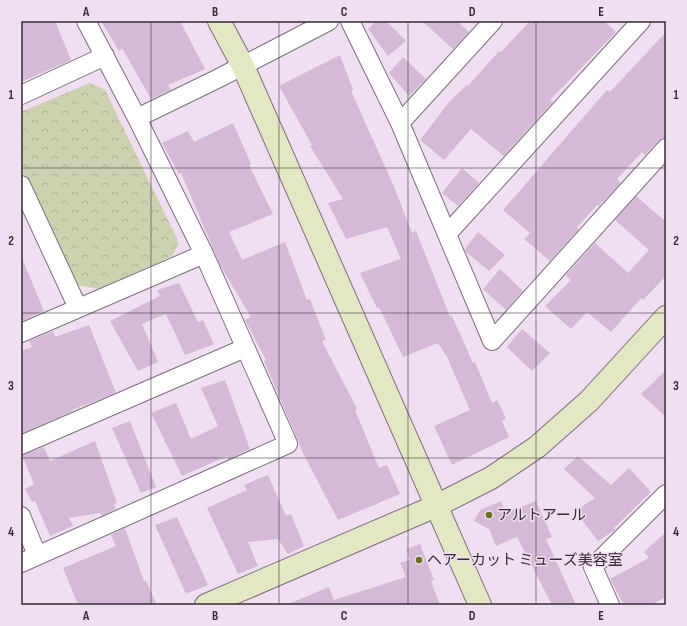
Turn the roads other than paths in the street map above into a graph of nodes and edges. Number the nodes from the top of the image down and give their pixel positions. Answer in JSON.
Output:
{"nodes":[{"id":1,"x":86,"y":21,"type":"edge"},
{"id":2,"x":219,"y":21,"type":"edge"},
{"id":3,"x":329,"y":21,"type":"edge"},
{"id":4,"x":350,"y":21,"type":"edge"},
{"id":5,"x":494,"y":21,"type":"edge"},
{"id":6,"x":641,"y":21,"type":"edge"},
{"id":7,"x":105,"y":56,"type":"junction"},
{"id":8,"x":243,"y":66,"type":"junction"},
{"id":9,"x":21,"y":95,"type":"edge"},
{"id":10,"x":137,"y":118,"type":"junction"},
{"id":11,"x":400,"y":123,"type":"junction"},
{"id":12,"x":666,"y":148,"type":"edge"},
{"id":13,"x":21,"y":185,"type":"edge"},
{"id":14,"x":26,"y":209,"type":"edge"},
{"id":15,"x":447,"y":234,"type":"junction"},
{"id":16,"x":204,"y":254,"type":"junction"},
{"id":17,"x":78,"y":308,"type":"junction"},
{"id":18,"x":666,"y":317,"type":"edge"},
{"id":19,"x":21,"y":333,"type":"edge"},
{"id":20,"x":245,"y":348,"type":"junction"},
{"id":21,"x":21,"y":445,"type":"edge"},
{"id":22,"x":666,"y":495,"type":"edge"},
{"id":23,"x":436,"y":506,"type":"junction"},
{"id":24,"x":21,"y":516,"type":"edge"},
{"id":25,"x":37,"y":556,"type":"junction"},
{"id":26,"x":21,"y":563,"type":"edge"},
{"id":27,"x":206,"y":605,"type":"edge"},
{"id":28,"x":480,"y":605,"type":"edge"},
{"id":29,"x":610,"y":605,"type":"edge"}],
"edges":[{"from":1,"to":7,"type":"street"},
{"from":2,"to":8,"type":"street"},
{"from":3,"to":8,"type":"street"},
{"from":4,"to":11,"type":"street"},
{"from":5,"to":11,"type":"street"},
{"from":6,"to":15,"type":"street"},
{"from":7,"to":9,"type":"street"},
{"from":7,"to":10,"type":"street"},
{"from":8,"to":10,"type":"street"},
{"from":8,"to":23,"type":"street"},
{"from":10,"to":16,"type":"street"},
{"from":11,"to":15,"type":"street"},
{"from":12,"to":15,"type":"street"},
{"from":13,"to":14,"type":"street"},
{"from":14,"to":17,"type":"street"},
{"from":16,"to":17,"type":"street"},
{"from":16,"to":20,"type":"street"},
{"from":17,"to":19,"type":"street"},
{"from":18,"to":23,"type":"street"},
{"from":20,"to":21,"type":"street"},
{"from":20,"to":25,"type":"street"},
{"from":22,"to":29,"type":"street"},
{"from":23,"to":27,"type":"street"},
{"from":23,"to":28,"type":"street"},
{"from":24,"to":25,"type":"street"},
{"from":25,"to":26,"type":"street"}]}
